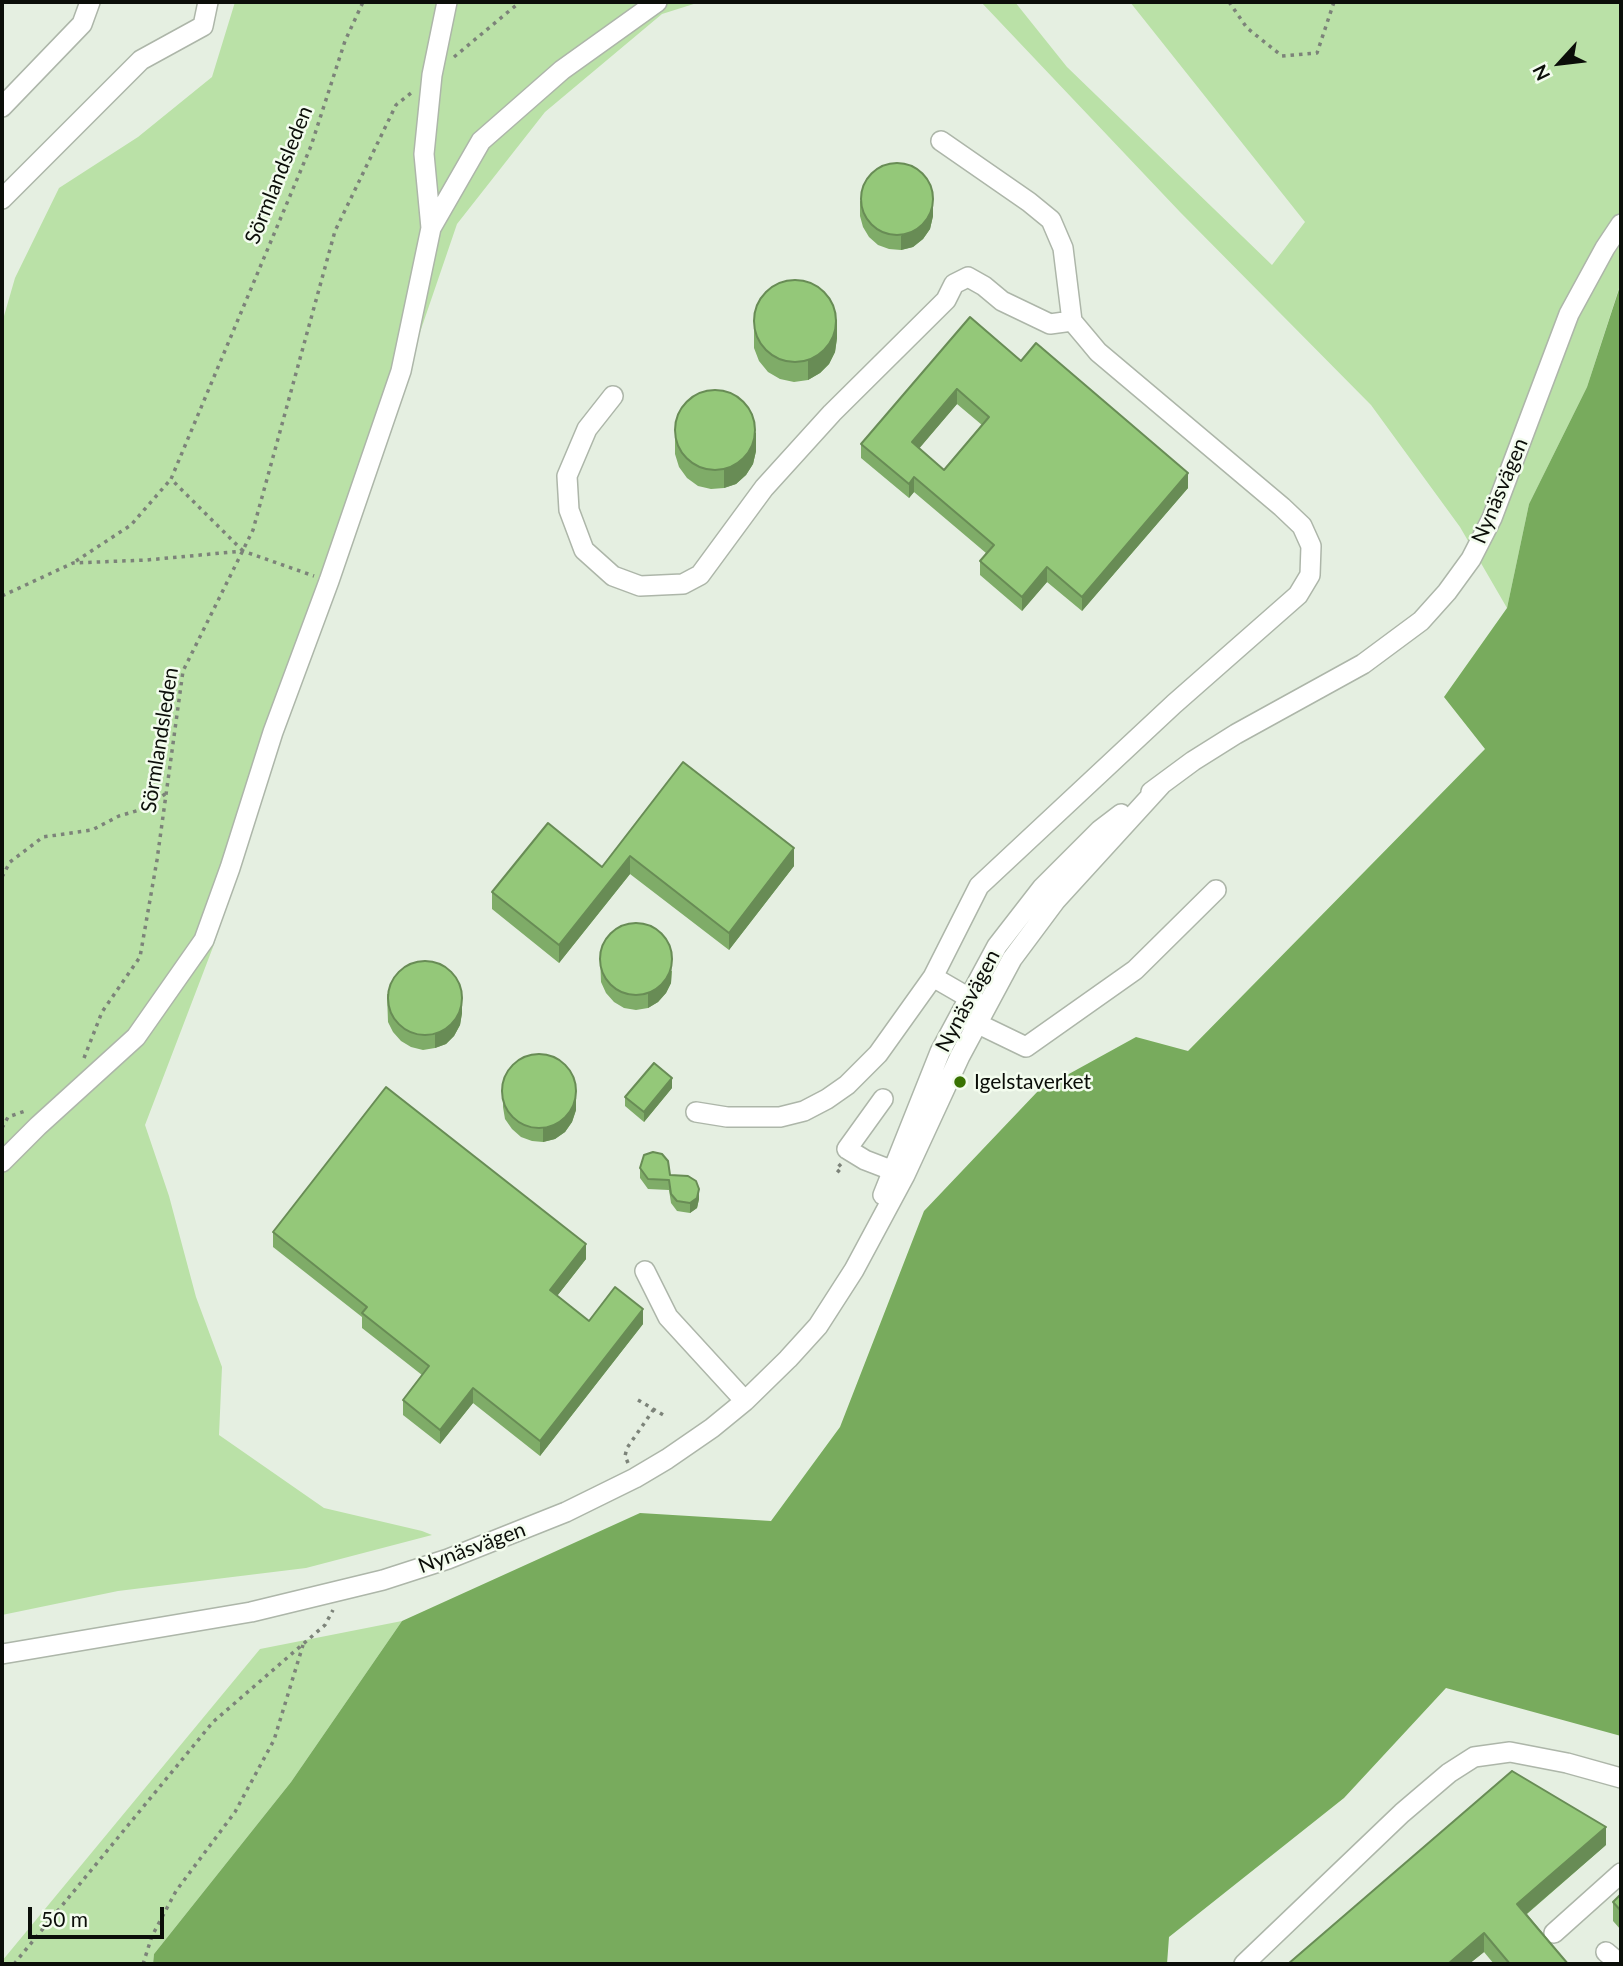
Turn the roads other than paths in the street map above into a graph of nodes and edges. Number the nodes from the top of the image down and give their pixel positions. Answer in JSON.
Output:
{"nodes":[{"id":1,"x":90,"y":2,"type":"edge"},
{"id":2,"x":208,"y":2,"type":"edge"},
{"id":3,"x":447,"y":2,"type":"edge"},
{"id":4,"x":657,"y":2,"type":"edge"},
{"id":5,"x":2,"y":107,"type":"edge"},
{"id":6,"x":941,"y":141,"type":"dead end"},
{"id":7,"x":2,"y":199,"type":"edge"},
{"id":8,"x":1621,"y":224,"type":"edge"},
{"id":9,"x":431,"y":228,"type":"junction"},
{"id":10,"x":1072,"y":321,"type":"junction"},
{"id":11,"x":613,"y":396,"type":"dead end"},
{"id":12,"x":1216,"y":890,"type":"dead end"},
{"id":13,"x":933,"y":977,"type":"junction"},
{"id":14,"x":972,"y":1010,"type":"junction"},
{"id":15,"x":883,"y":1099,"type":"dead end"},
{"id":16,"x":696,"y":1112,"type":"dead end"},
{"id":17,"x":2,"y":1162,"type":"edge"},
{"id":18,"x":899,"y":1173,"type":"junction"},
{"id":19,"x":645,"y":1271,"type":"dead end"},
{"id":20,"x":745,"y":1401,"type":"junction"},
{"id":21,"x":2,"y":1654,"type":"edge"},
{"id":22,"x":1621,"y":1778,"type":"edge"},
{"id":23,"x":1621,"y":1873,"type":"edge"},
{"id":24,"x":1554,"y":1933,"type":"dead end"},
{"id":25,"x":1244,"y":1964,"type":"edge"}],
"edges":[{"from":1,"to":5,"type":"street"},
{"from":2,"to":7,"type":"street"},
{"from":3,"to":9,"type":"street"},
{"from":4,"to":9,"type":"street"},
{"from":6,"to":10,"type":"street"},
{"from":8,"to":14,"type":"street","name":"Nynäsvägen"},
{"from":9,"to":17,"type":"street"},
{"from":10,"to":11,"type":"street"},
{"from":10,"to":13,"type":"street"},
{"from":12,"to":14,"type":"street"},
{"from":13,"to":14,"type":"street"},
{"from":13,"to":16,"type":"street"},
{"from":14,"to":18,"type":"street","name":"Nynäsvägen"},
{"from":15,"to":18,"type":"street"},
{"from":18,"to":20,"type":"street","name":"Nynäsvägen"},
{"from":19,"to":20,"type":"street"},
{"from":20,"to":21,"type":"street","name":"Nynäsvägen"},
{"from":22,"to":25,"type":"street"},
{"from":23,"to":24,"type":"street"}]}
